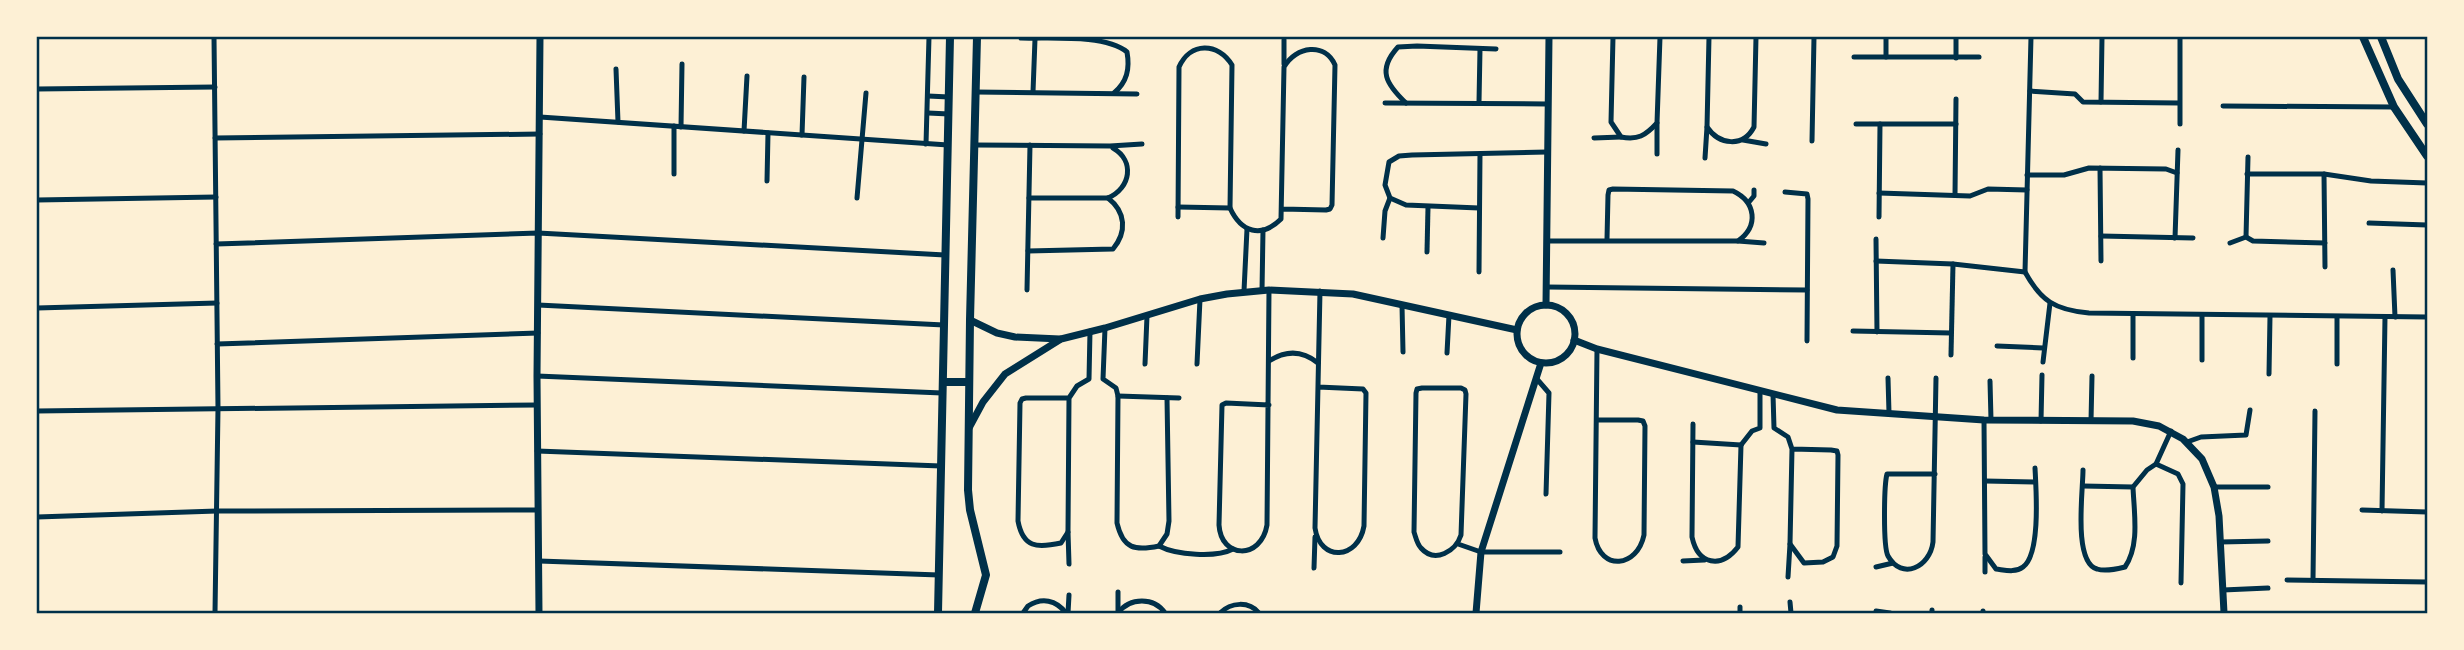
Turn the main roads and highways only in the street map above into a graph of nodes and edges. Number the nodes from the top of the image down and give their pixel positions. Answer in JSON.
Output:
{"nodes":[{"id":1,"x":950,"y":37,"type":"edge"},
{"id":2,"x":977,"y":37,"type":"edge"},
{"id":3,"x":2363,"y":37,"type":"edge"},
{"id":4,"x":2381,"y":37,"type":"edge"},
{"id":5,"x":2427,"y":124,"type":"edge"},
{"id":6,"x":2427,"y":156,"type":"edge"},
{"id":7,"x":943,"y":382,"type":"junction"},
{"id":8,"x":969,"y":382,"type":"junction"},
{"id":9,"x":938,"y":613,"type":"edge"},
{"id":10,"x":975,"y":613,"type":"edge"}],
"edges":[{"from":1,"to":7,"type":"main road"},
{"from":2,"to":8,"type":"main road"},
{"from":3,"to":6,"type":"main road"},
{"from":4,"to":5,"type":"main road"},
{"from":7,"to":8,"type":"main road"},
{"from":7,"to":9,"type":"main road"},
{"from":8,"to":10,"type":"main road"}]}
